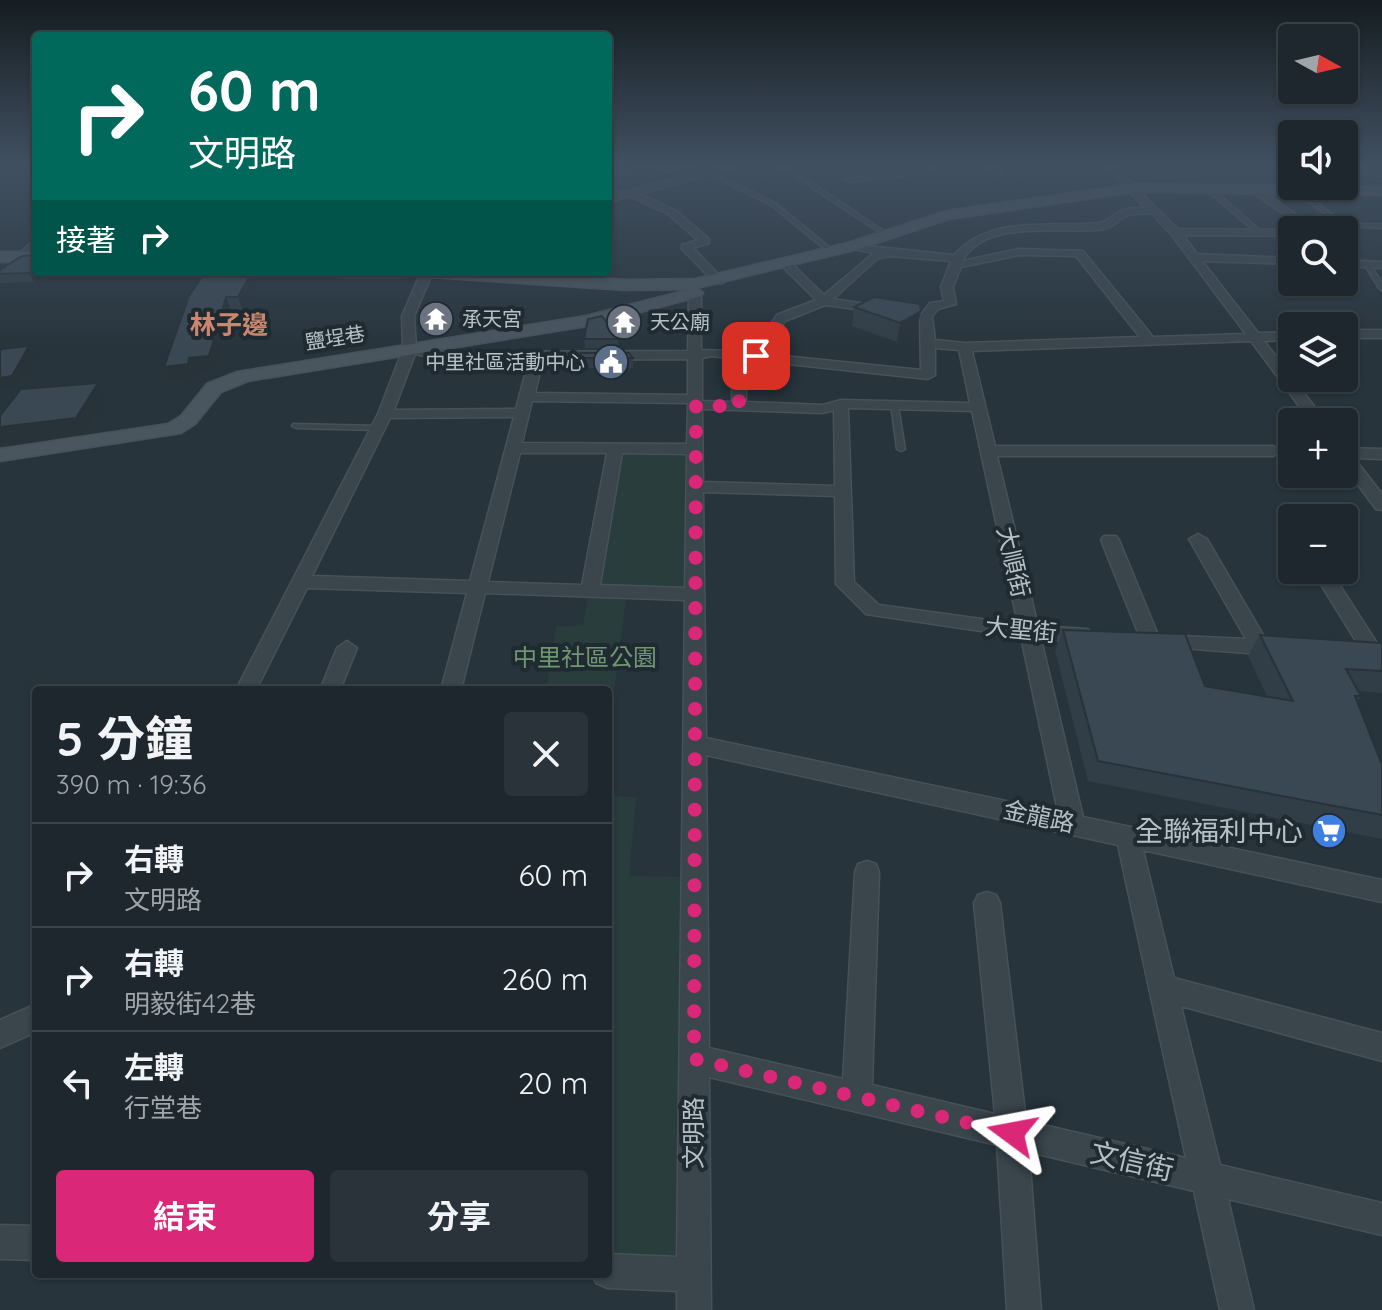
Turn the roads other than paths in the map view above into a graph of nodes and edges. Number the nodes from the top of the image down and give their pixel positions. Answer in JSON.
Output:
{"nodes":[{"id":1,"x":692,"y":227,"type":"edge"},
{"id":2,"x":801,"y":227,"type":"edge"},
{"id":3,"x":875,"y":227,"type":"edge"},
{"id":4,"x":912,"y":227,"type":"edge"},
{"id":5,"x":1028,"y":227,"type":"edge"},
{"id":6,"x":1171,"y":227,"type":"edge"},
{"id":7,"x":1253,"y":227,"type":"edge"},
{"id":8,"x":1175,"y":232,"type":"junction"},
{"id":9,"x":1260,"y":233,"type":"junction"},
{"id":10,"x":1278,"y":233,"type":"edge"},
{"id":11,"x":887,"y":235,"type":"junction"},
{"id":12,"x":853,"y":246,"type":"junction"},
{"id":13,"x":832,"y":252,"type":"junction"},
{"id":14,"x":889,"y":253,"type":"junction"},
{"id":15,"x":28,"y":256,"type":"edge"},
{"id":16,"x":0,"y":257,"type":"edge"},
{"id":17,"x":1194,"y":257,"type":"junction"},
{"id":18,"x":1358,"y":259,"type":"edge"},
{"id":19,"x":1278,"y":260,"type":"edge"},
{"id":20,"x":957,"y":261,"type":"junction"},
{"id":21,"x":786,"y":264,"type":"junction"},
{"id":22,"x":1358,"y":264,"type":"edge"},
{"id":23,"x":1367,"y":264,"type":"junction"},
{"id":24,"x":1382,"y":265,"type":"edge"},
{"id":25,"x":427,"y":276,"type":"edge"},
{"id":26,"x":533,"y":276,"type":"edge"},
{"id":27,"x":719,"y":281,"type":"junction"},
{"id":28,"x":1382,"y":288,"type":"edge"},
{"id":29,"x":695,"y":290,"type":"junction"},
{"id":30,"x":824,"y":301,"type":"junction"},
{"id":31,"x":893,"y":311,"type":"edge"},
{"id":32,"x":1358,"y":334,"type":"edge"},
{"id":33,"x":1382,"y":334,"type":"edge"},
{"id":34,"x":1278,"y":337,"type":"edge"},
{"id":35,"x":1256,"y":338,"type":"junction"},
{"id":36,"x":929,"y":343,"type":"junction"},
{"id":37,"x":1151,"y":343,"type":"junction"},
{"id":38,"x":965,"y":347,"type":"junction"},
{"id":39,"x":410,"y":349,"type":"junction"},
{"id":40,"x":696,"y":355,"type":"junction"},
{"id":41,"x":537,"y":356,"type":"junction"},
{"id":42,"x":756,"y":356,"type":"junction"},
{"id":43,"x":696,"y":402,"type":"junction"},
{"id":44,"x":841,"y":404,"type":"junction"},
{"id":45,"x":526,"y":405,"type":"junction"},
{"id":46,"x":894,"y":406,"type":"junction"},
{"id":47,"x":739,"y":407,"type":"junction"},
{"id":48,"x":978,"y":407,"type":"junction"},
{"id":49,"x":1308,"y":408,"type":"edge"},
{"id":50,"x":382,"y":421,"type":"junction"},
{"id":51,"x":296,"y":426,"type":"dead end"},
{"id":52,"x":514,"y":448,"type":"junction"},
{"id":53,"x":615,"y":449,"type":"junction"},
{"id":54,"x":696,"y":449,"type":"junction"},
{"id":55,"x":901,"y":449,"type":"dead end"},
{"id":56,"x":988,"y":451,"type":"junction"},
{"id":57,"x":1273,"y":451,"type":"dead end"},
{"id":58,"x":1358,"y":454,"type":"edge"},
{"id":59,"x":1382,"y":454,"type":"edge"},
{"id":60,"x":0,"y":455,"type":"edge"},
{"id":61,"x":1358,"y":473,"type":"edge"},
{"id":62,"x":696,"y":487,"type":"junction"},
{"id":63,"x":843,"y":491,"type":"junction"},
{"id":64,"x":1382,"y":505,"type":"edge"},
{"id":65,"x":1198,"y":539,"type":"dead end"},
{"id":66,"x":1110,"y":540,"type":"dead end"},
{"id":67,"x":302,"y":582,"type":"junction"},
{"id":68,"x":1330,"y":584,"type":"edge"},
{"id":69,"x":479,"y":585,"type":"junction"},
{"id":70,"x":590,"y":590,"type":"junction"},
{"id":71,"x":696,"y":594,"type":"junction"},
{"id":72,"x":1029,"y":632,"type":"junction"},
{"id":73,"x":1105,"y":637,"type":"edge"},
{"id":74,"x":1260,"y":647,"type":"junction"},
{"id":75,"x":347,"y":648,"type":"dead end"},
{"id":76,"x":1303,"y":649,"type":"edge"},
{"id":77,"x":1346,"y":652,"type":"edge"},
{"id":78,"x":1378,"y":654,"type":"edge"},
{"id":79,"x":248,"y":686,"type":"edge"},
{"id":80,"x":332,"y":686,"type":"edge"},
{"id":81,"x":452,"y":686,"type":"edge"},
{"id":82,"x":695,"y":744,"type":"junction"},
{"id":83,"x":1073,"y":824,"type":"junction"},
{"id":84,"x":1128,"y":836,"type":"junction"},
{"id":85,"x":867,"y":872,"type":"dead end"},
{"id":86,"x":1382,"y":891,"type":"edge"},
{"id":87,"x":987,"y":903,"type":"dead end"},
{"id":88,"x":1163,"y":988,"type":"junction"},
{"id":89,"x":32,"y":1020,"type":"edge"},
{"id":90,"x":0,"y":1034,"type":"edge"},
{"id":91,"x":1382,"y":1047,"type":"edge"},
{"id":92,"x":694,"y":1059,"type":"junction"},
{"id":93,"x":857,"y":1096,"type":"junction"},
{"id":94,"x":1012,"y":1133,"type":"junction"},
{"id":95,"x":1206,"y":1178,"type":"junction"},
{"id":96,"x":1382,"y":1219,"type":"edge"},
{"id":97,"x":0,"y":1242,"type":"edge"},
{"id":98,"x":32,"y":1243,"type":"edge"},
{"id":99,"x":612,"y":1271,"type":"edge"},
{"id":100,"x":694,"y":1275,"type":"junction"},
{"id":101,"x":694,"y":1310,"type":"edge"},
{"id":102,"x":1024,"y":1310,"type":"edge"},
{"id":103,"x":1237,"y":1310,"type":"edge"}],
"edges":[{"from":1,"to":27,"type":"street"},
{"from":2,"to":13,"type":"lane"},
{"from":3,"to":11,"type":"lane"},
{"from":4,"to":11,"type":"main road"},
{"from":5,"to":20,"type":"street"},
{"from":6,"to":8,"type":"street"},
{"from":7,"to":9,"type":"lane"},
{"from":8,"to":9,"type":"street"},
{"from":8,"to":17,"type":"street"},
{"from":9,"to":10,"type":"street"},
{"from":11,"to":12,"type":"main road"},
{"from":12,"to":13,"type":"main road"},
{"from":12,"to":14,"type":"street"},
{"from":13,"to":21,"type":"main road"},
{"from":14,"to":20,"type":"street"},
{"from":14,"to":30,"type":"street"},
{"from":15,"to":16,"type":"main road"},
{"from":17,"to":19,"type":"street"},
{"from":17,"to":35,"type":"street"},
{"from":18,"to":23,"type":"street"},
{"from":20,"to":36,"type":"street"},
{"from":20,"to":37,"type":"street"},
{"from":21,"to":27,"type":"main road"},
{"from":21,"to":30,"type":"street"},
{"from":22,"to":23,"type":"street"},
{"from":23,"to":24,"type":"street"},
{"from":23,"to":28,"type":"lane"},
{"from":25,"to":39,"type":"street"},
{"from":26,"to":29,"type":"main road"},
{"from":27,"to":29,"type":"main road"},
{"from":29,"to":39,"type":"main road","name":"鹽埕巷"},
{"from":29,"to":40,"type":"street","name":"文明路"},
{"from":30,"to":31,"type":"street"},
{"from":30,"to":42,"type":"street"},
{"from":32,"to":33,"type":"street"},
{"from":34,"to":35,"type":"street"},
{"from":35,"to":37,"type":"street"},
{"from":35,"to":49,"type":"street"},
{"from":36,"to":38,"type":"street"},
{"from":36,"to":42,"type":"street"},
{"from":37,"to":38,"type":"street"},
{"from":38,"to":48,"type":"street","name":"大順街"},
{"from":39,"to":41,"type":"street"},
{"from":39,"to":50,"type":"street"},
{"from":39,"to":60,"type":"main road","name":"鹽埕巷"},
{"from":40,"to":41,"type":"street"},
{"from":40,"to":42,"type":"street"},
{"from":40,"to":43,"type":"street","name":"文明路"},
{"from":41,"to":45,"type":"street"},
{"from":42,"to":47,"type":"street"},
{"from":43,"to":45,"type":"street"},
{"from":43,"to":47,"type":"street"},
{"from":43,"to":54,"type":"street","name":"文明路"},
{"from":44,"to":46,"type":"street"},
{"from":44,"to":47,"type":"street"},
{"from":44,"to":63,"type":"street"},
{"from":45,"to":50,"type":"street"},
{"from":45,"to":52,"type":"street"},
{"from":46,"to":48,"type":"street"},
{"from":46,"to":55,"type":"lane"},
{"from":48,"to":56,"type":"street","name":"大順街"},
{"from":50,"to":51,"type":"lane"},
{"from":50,"to":67,"type":"street"},
{"from":52,"to":53,"type":"street"},
{"from":52,"to":69,"type":"street"},
{"from":53,"to":54,"type":"street"},
{"from":53,"to":70,"type":"street"},
{"from":54,"to":62,"type":"street","name":"文明路"},
{"from":56,"to":57,"type":"street"},
{"from":56,"to":72,"type":"street","name":"大順街"},
{"from":58,"to":59,"type":"street"},
{"from":61,"to":64,"type":"street"},
{"from":62,"to":63,"type":"street"},
{"from":62,"to":71,"type":"street","name":"文明路"},
{"from":63,"to":72,"type":"street","name":"大聖街"},
{"from":65,"to":74,"type":"street"},
{"from":66,"to":74,"type":"street"},
{"from":67,"to":69,"type":"street"},
{"from":67,"to":79,"type":"street"},
{"from":68,"to":78,"type":"street"},
{"from":69,"to":70,"type":"street"},
{"from":69,"to":81,"type":"street"},
{"from":70,"to":71,"type":"street"},
{"from":71,"to":82,"type":"street","name":"文明路"},
{"from":72,"to":73,"type":"street","name":"大聖街"},
{"from":72,"to":83,"type":"street","name":"大順街"},
{"from":74,"to":76,"type":"street"},
{"from":75,"to":80,"type":"street"},
{"from":77,"to":78,"type":"street"},
{"from":82,"to":83,"type":"street","name":"金龍路"},
{"from":82,"to":92,"type":"street","name":"文明路"},
{"from":83,"to":84,"type":"street","name":"金龍路"},
{"from":84,"to":86,"type":"street","name":"金龍路"},
{"from":84,"to":88,"type":"street"},
{"from":85,"to":93,"type":"street"},
{"from":87,"to":94,"type":"street"},
{"from":88,"to":91,"type":"street"},
{"from":88,"to":95,"type":"street"},
{"from":89,"to":90,"type":"street"},
{"from":92,"to":93,"type":"street","name":"文信街"},
{"from":92,"to":100,"type":"street","name":"文明路"},
{"from":93,"to":94,"type":"street","name":"文信街"},
{"from":94,"to":95,"type":"street","name":"文信街"},
{"from":94,"to":102,"type":"street"},
{"from":95,"to":96,"type":"street","name":"文信街"},
{"from":95,"to":103,"type":"street"},
{"from":97,"to":98,"type":"street"},
{"from":99,"to":100,"type":"street"},
{"from":100,"to":101,"type":"street","name":"文明路"}]}
